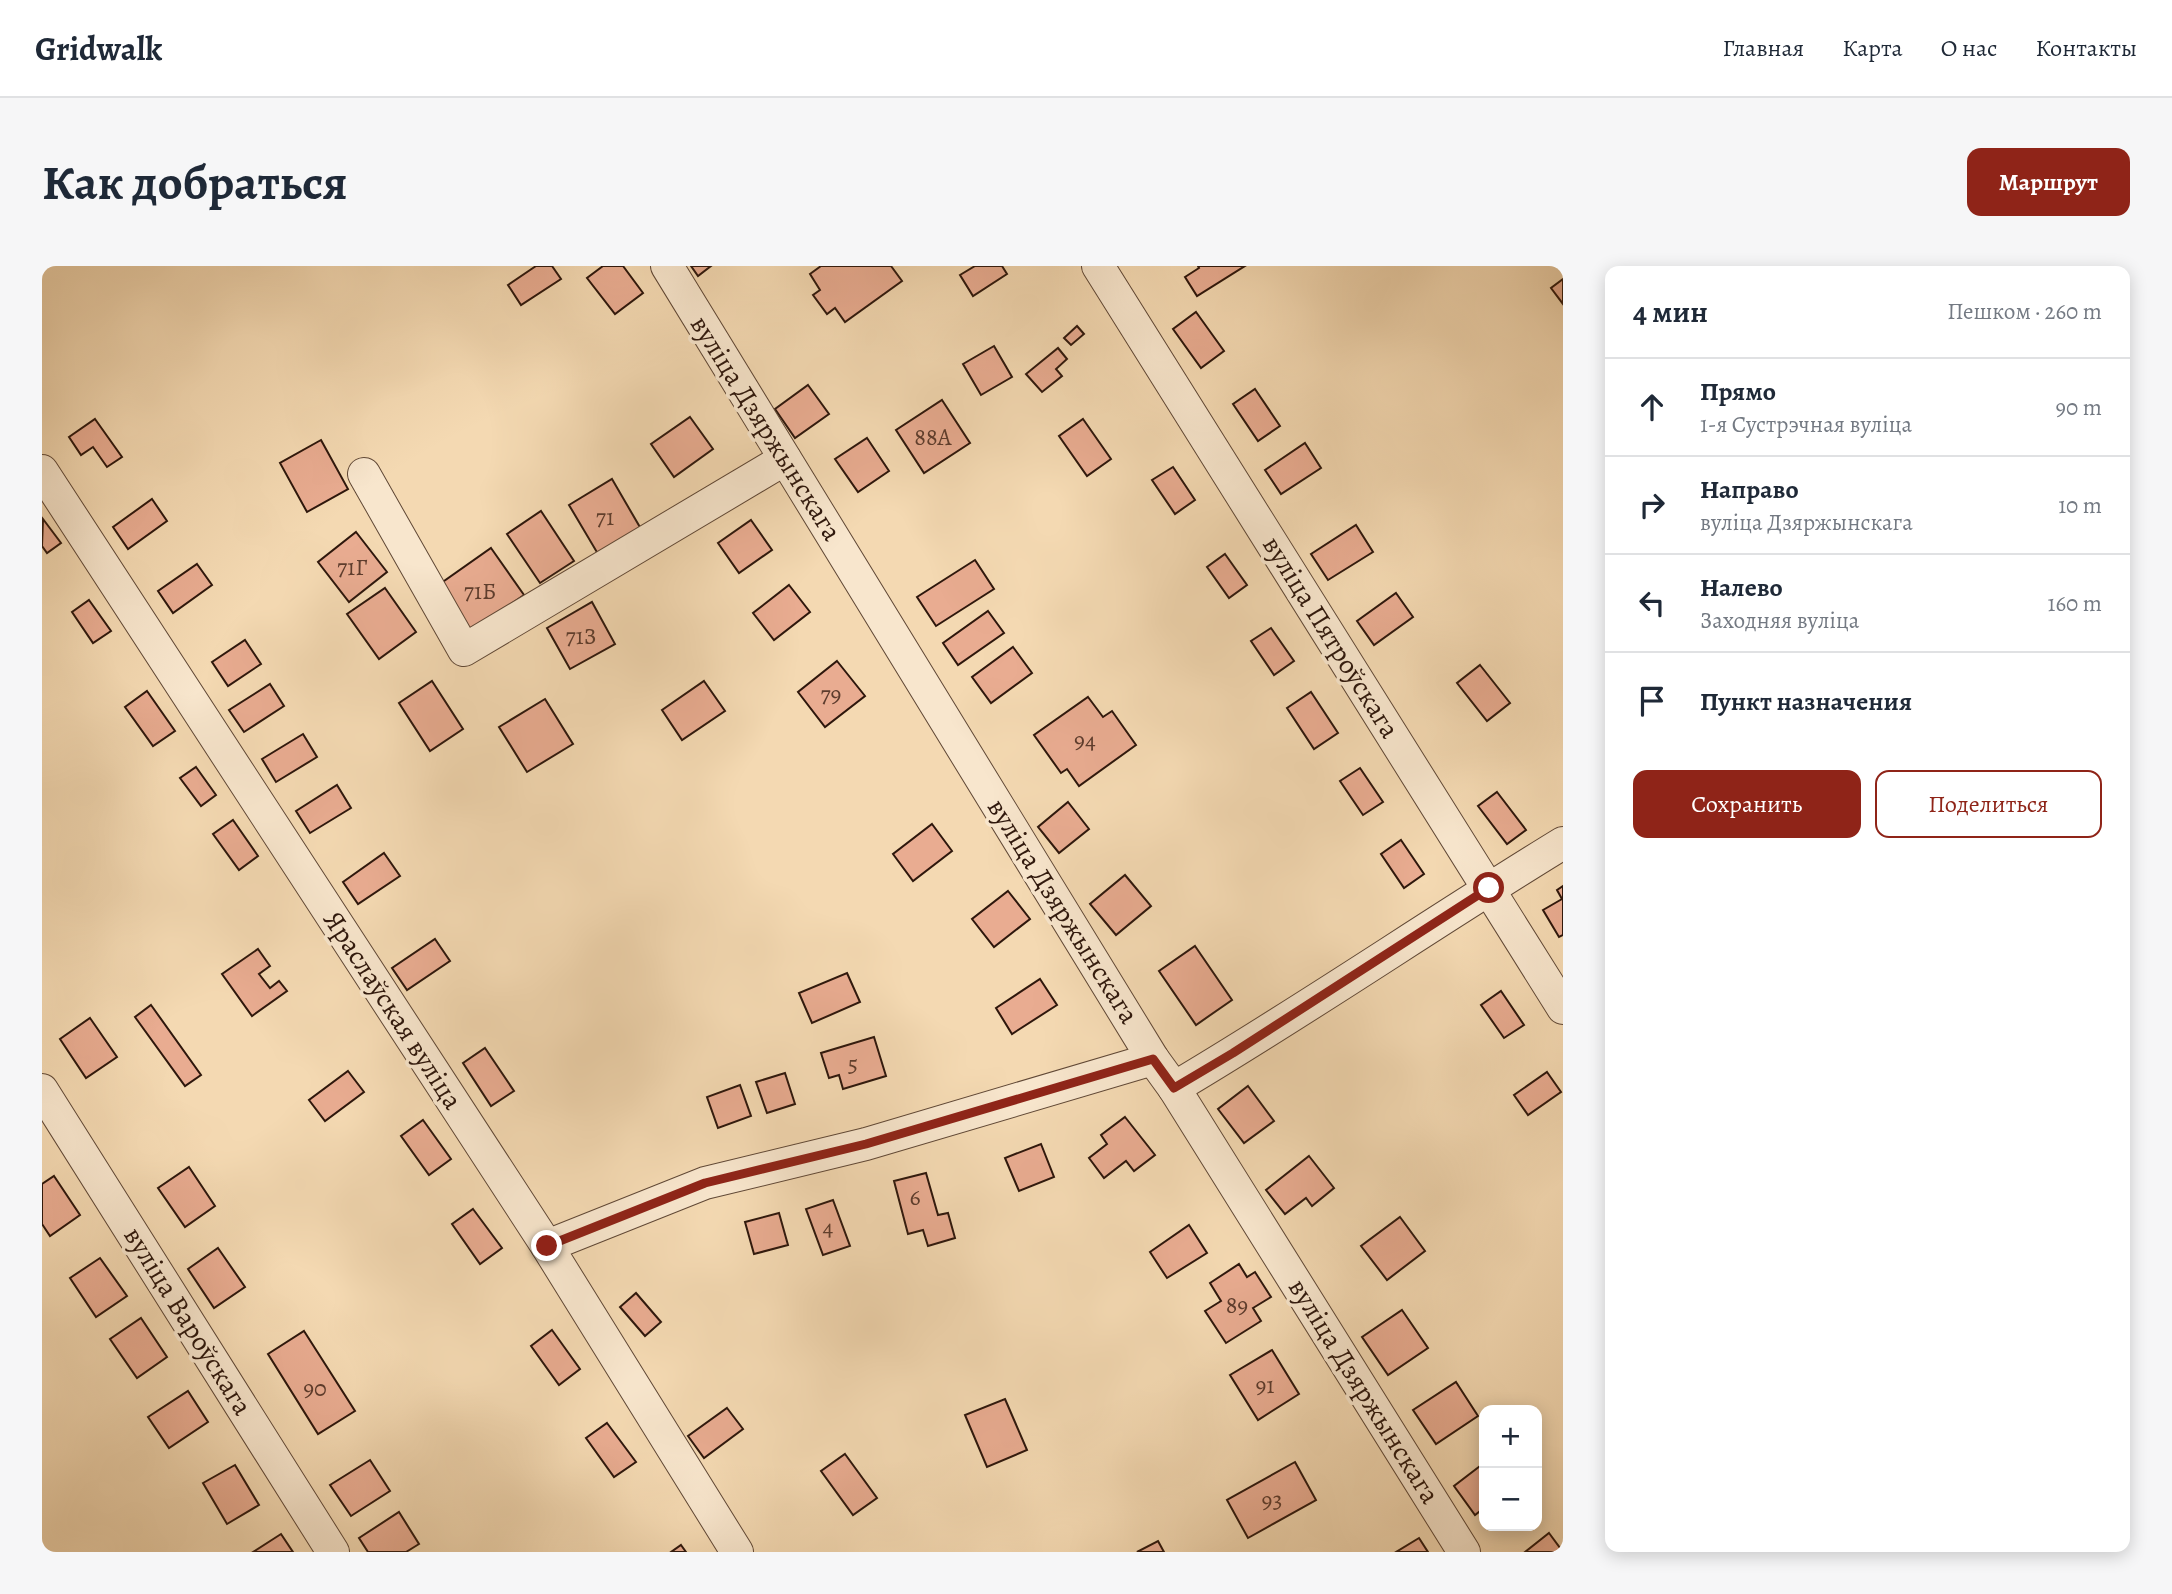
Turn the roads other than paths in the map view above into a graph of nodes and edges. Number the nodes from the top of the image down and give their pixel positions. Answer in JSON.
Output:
{"nodes":[{"id":1,"x":667,"y":266,"type":"edge"},
{"id":2,"x":1098,"y":266,"type":"edge"},
{"id":3,"x":785,"y":459,"type":"junction"},
{"id":4,"x":42,"y":471,"type":"edge"},
{"id":5,"x":364,"y":474,"type":"dead end"},
{"id":6,"x":1563,"y":843,"type":"edge"},
{"id":7,"x":1489,"y":888,"type":"junction"},
{"id":8,"x":1563,"y":1008,"type":"edge"},
{"id":9,"x":1153,"y":1059,"type":"junction"},
{"id":10,"x":1174,"y":1088,"type":"junction"},
{"id":11,"x":42,"y":1090,"type":"edge"},
{"id":12,"x":547,"y":1246,"type":"junction"},
{"id":13,"x":333,"y":1552,"type":"edge"},
{"id":14,"x":737,"y":1552,"type":"edge"},
{"id":15,"x":1464,"y":1552,"type":"edge"}],
"edges":[{"from":1,"to":3,"type":"street","name":"вуліца Дзяржынскага"},
{"from":2,"to":7,"type":"street","name":"вуліца Пятроўскага"},
{"from":3,"to":5,"type":"street"},
{"from":3,"to":9,"type":"street","name":"вуліца Дзяржынскага"},
{"from":4,"to":12,"type":"street","name":"Яраслаўская вуліца"},
{"from":6,"to":7,"type":"street"},
{"from":7,"to":8,"type":"street","name":"вуліца Пятроўскага"},
{"from":7,"to":10,"type":"street"},
{"from":9,"to":10,"type":"street","name":"вуліца Дзяржынскага"},
{"from":9,"to":12,"type":"street"},
{"from":10,"to":15,"type":"street","name":"вуліца Дзяржынскага"},
{"from":11,"to":13,"type":"street","name":"вуліца Вароўскага"},
{"from":12,"to":14,"type":"street","name":"Яраслаўская вуліца"}]}
